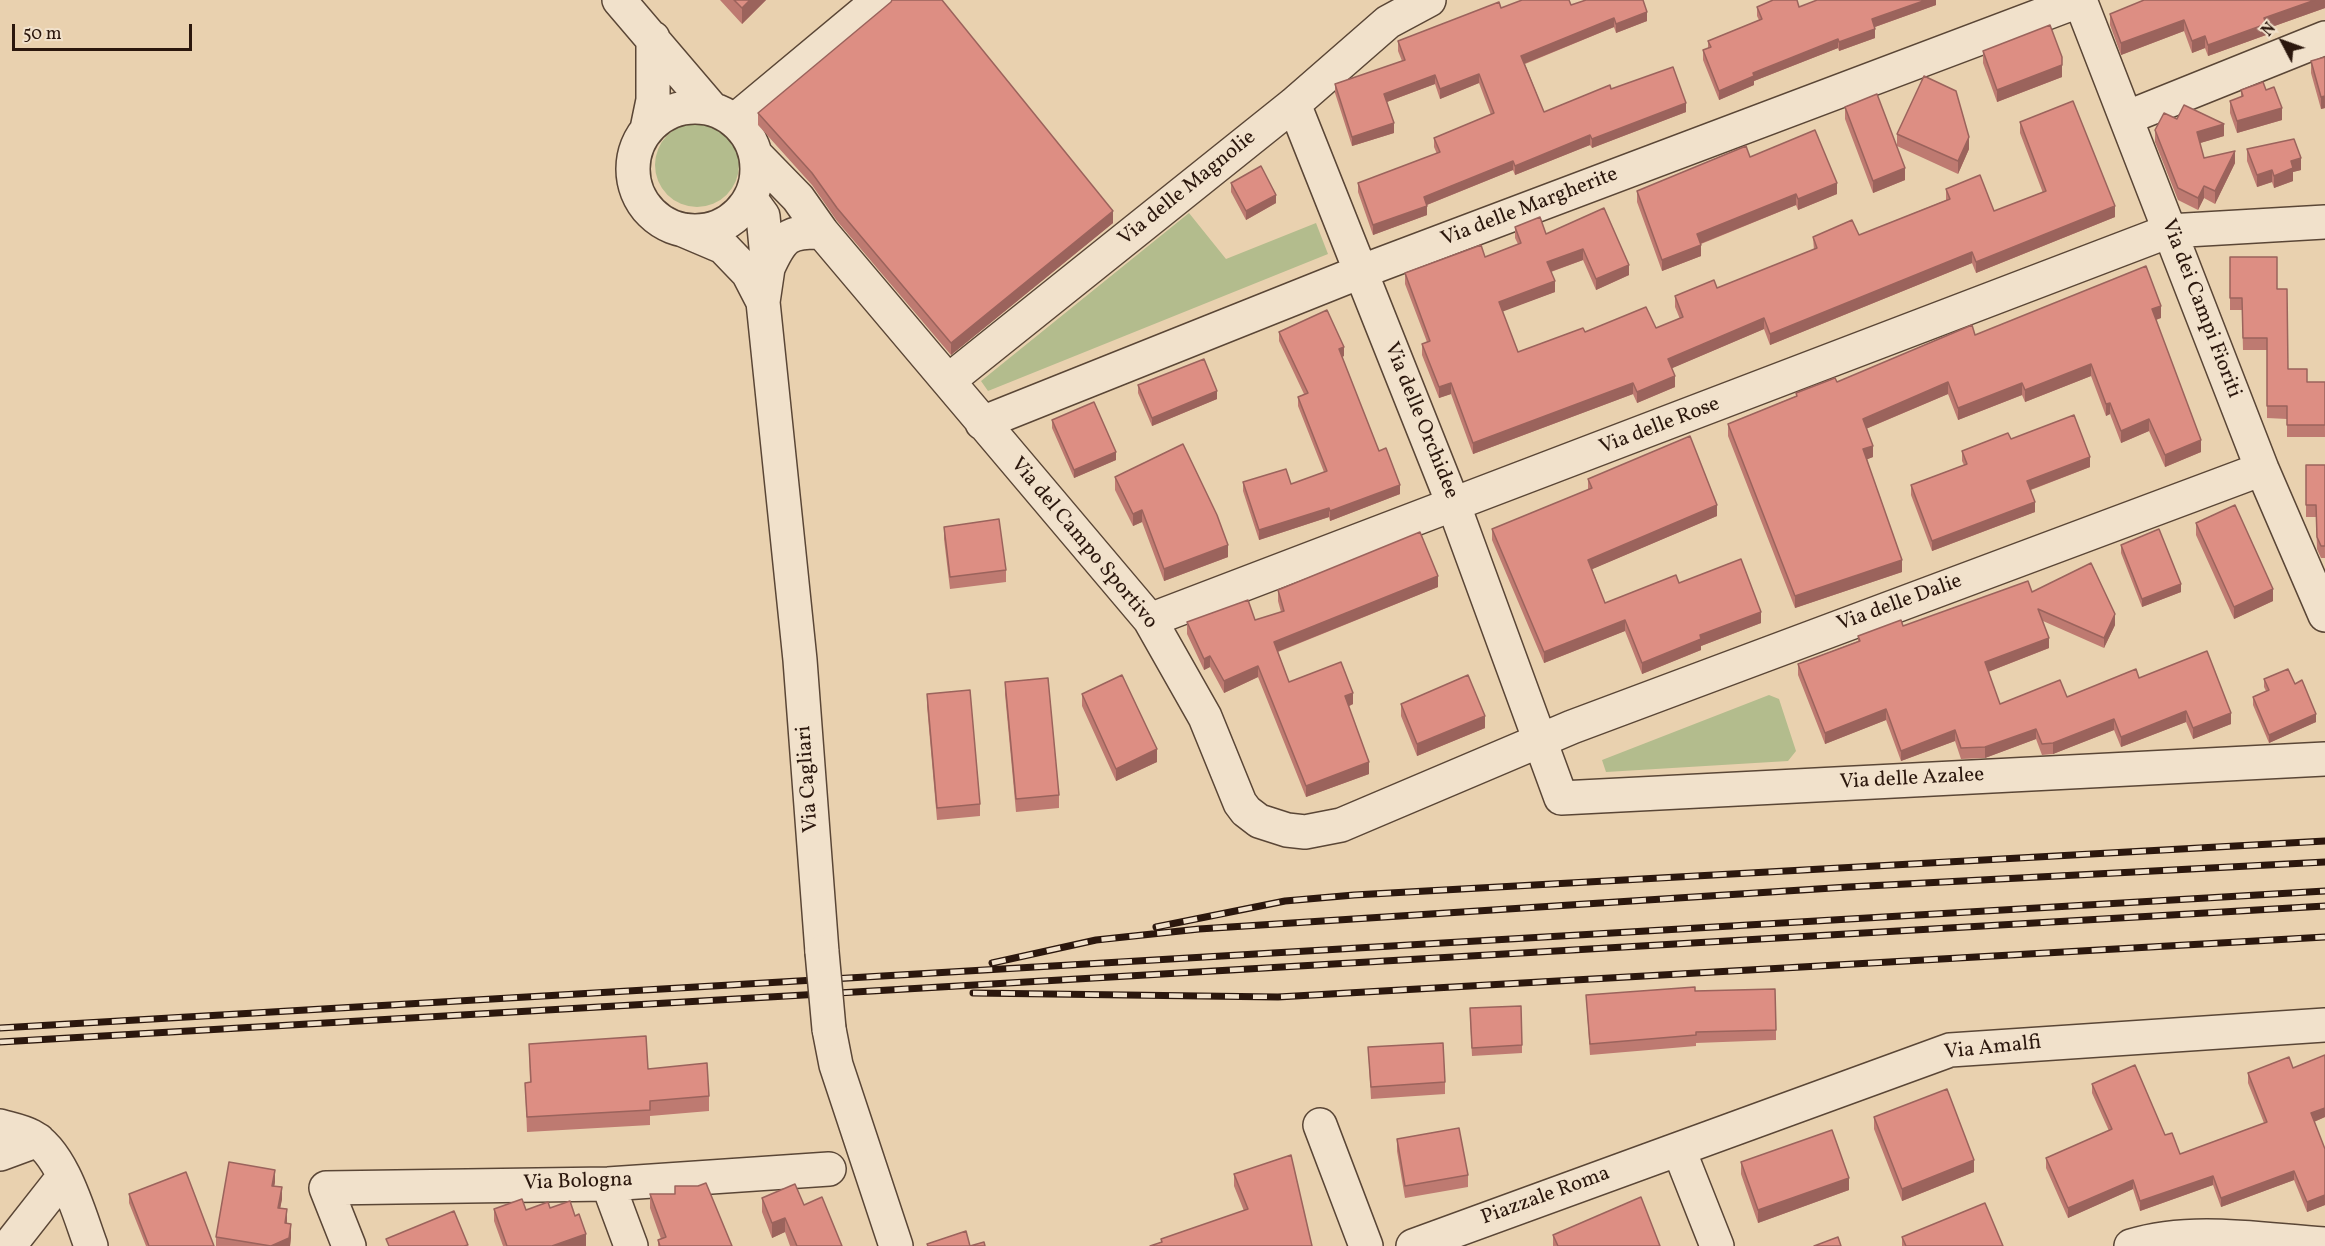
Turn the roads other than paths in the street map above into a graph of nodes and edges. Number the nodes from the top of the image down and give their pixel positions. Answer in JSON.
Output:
{"nodes":[{"id":1,"x":619,"y":0,"type":"edge"},
{"id":2,"x":879,"y":0,"type":"edge"},
{"id":3,"x":1429,"y":0,"type":"edge"},
{"id":4,"x":2080,"y":0,"type":"edge"},
{"id":5,"x":653,"y":38,"type":"junction"},
{"id":6,"x":2325,"y":38,"type":"edge"},
{"id":7,"x":1294,"y":104,"type":"junction"},
{"id":8,"x":723,"y":114,"type":"junction"},
{"id":9,"x":2126,"y":118,"type":"junction"},
{"id":10,"x":647,"y":129,"type":"junction"},
{"id":11,"x":756,"y":155,"type":"junction"},
{"id":12,"x":750,"y":198,"type":"junction"},
{"id":13,"x":2325,"y":222,"type":"edge"},
{"id":14,"x":819,"y":228,"type":"junction"},
{"id":15,"x":683,"y":230,"type":"junction"},
{"id":16,"x":2169,"y":231,"type":"junction"},
{"id":17,"x":768,"y":268,"type":"junction"},
{"id":18,"x":1360,"y":272,"type":"junction"},
{"id":19,"x":763,"y":302,"type":"junction"},
{"id":20,"x":948,"y":381,"type":"junction"},
{"id":21,"x":982,"y":423,"type":"junction"},
{"id":22,"x":2262,"y":469,"type":"junction"},
{"id":23,"x":1454,"y":506,"type":"junction"},
{"id":24,"x":2322,"y":598,"type":"edge"},
{"id":25,"x":1150,"y":621,"type":"junction"},
{"id":26,"x":1539,"y":741,"type":"junction"},
{"id":27,"x":2325,"y":759,"type":"edge"},
{"id":28,"x":2325,"y":1025,"type":"edge"},
{"id":29,"x":1320,"y":1125,"type":"dead end"},
{"id":30,"x":0,"y":1126,"type":"edge"},
{"id":31,"x":38,"y":1140,"type":"junction"},
{"id":32,"x":1678,"y":1150,"type":"junction"},
{"id":33,"x":0,"y":1154,"type":"edge"},
{"id":34,"x":829,"y":1169,"type":"dead end"},
{"id":35,"x":64,"y":1176,"type":"junction"},
{"id":36,"x":608,"y":1184,"type":"junction"},
{"id":37,"x":2325,"y":1244,"type":"edge"},
{"id":38,"x":9,"y":1246,"type":"edge"},
{"id":39,"x":91,"y":1246,"type":"edge"},
{"id":40,"x":349,"y":1246,"type":"edge"},
{"id":41,"x":631,"y":1246,"type":"edge"},
{"id":42,"x":896,"y":1246,"type":"edge"},
{"id":43,"x":1366,"y":1246,"type":"edge"},
{"id":44,"x":1413,"y":1246,"type":"edge"},
{"id":45,"x":1717,"y":1246,"type":"edge"},
{"id":46,"x":2131,"y":1246,"type":"edge"}],
"edges":[{"from":1,"to":5,"type":"street"},
{"from":2,"to":8,"type":"street"},
{"from":3,"to":7,"type":"street","name":"Via delle Magnolie"},
{"from":4,"to":9,"type":"street","name":"Via dei Campi Fioriti"},
{"from":4,"to":18,"type":"street","name":"Via delle Margherite"},
{"from":5,"to":8,"type":"street"},
{"from":5,"to":10,"type":"street"},
{"from":6,"to":9,"type":"street"},
{"from":7,"to":18,"type":"street","name":"Via delle Orchidee"},
{"from":7,"to":20,"type":"street","name":"Via delle Magnolie"},
{"from":8,"to":10,"type":"street"},
{"from":8,"to":11,"type":"street"},
{"from":9,"to":16,"type":"street","name":"Via dei Campi Fioriti"},
{"from":10,"to":15,"type":"street"},
{"from":11,"to":12,"type":"street"},
{"from":11,"to":14,"type":"street","name":"Via del Campo Sportivo"},
{"from":12,"to":14,"type":"street","name":"Via del Campo Sportivo"},
{"from":12,"to":15,"type":"street"},
{"from":12,"to":17,"type":"street","name":"Via Cagliari"},
{"from":13,"to":16,"type":"street","name":"Via delle Rose"},
{"from":14,"to":17,"type":"street"},
{"from":14,"to":20,"type":"street","name":"Via del Campo Sportivo"},
{"from":15,"to":19,"type":"street","name":"Via Cagliari"},
{"from":16,"to":22,"type":"street","name":"Via dei Campi Fioriti"},
{"from":16,"to":23,"type":"street","name":"Via delle Rose"},
{"from":17,"to":19,"type":"street","name":"Via Cagliari"},
{"from":18,"to":21,"type":"street","name":"Via delle Margherite"},
{"from":18,"to":23,"type":"street","name":"Via delle Orchidee"},
{"from":19,"to":42,"type":"street","name":"Via Cagliari","bridge":true},
{"from":20,"to":21,"type":"street","name":"Via del Campo Sportivo"},
{"from":21,"to":25,"type":"street","name":"Via del Campo Sportivo"},
{"from":22,"to":24,"type":"street","name":"Via dei Campi Fioriti"},
{"from":22,"to":26,"type":"street","name":"Via delle Dalie"},
{"from":23,"to":25,"type":"street","name":"Via delle Rose"},
{"from":23,"to":26,"type":"street","name":"Via delle Orchidee"},
{"from":25,"to":26,"type":"street","name":"Via del Campo Sportivo"},
{"from":26,"to":27,"type":"street","name":"Via delle Azalee"},
{"from":28,"to":32,"type":"street","name":"Via Amalfi"},
{"from":29,"to":43,"type":"street"},
{"from":30,"to":31,"type":"street"},
{"from":31,"to":33,"type":"street"},
{"from":31,"to":35,"type":"street"},
{"from":32,"to":44,"type":"street","name":"Piazzale Roma"},
{"from":32,"to":45,"type":"street"},
{"from":34,"to":36,"type":"street","name":"Via Bologna"},
{"from":35,"to":38,"type":"street"},
{"from":35,"to":39,"type":"street"},
{"from":36,"to":40,"type":"street","name":"Via Bologna"},
{"from":36,"to":41,"type":"street"},
{"from":37,"to":46,"type":"street"}]}
